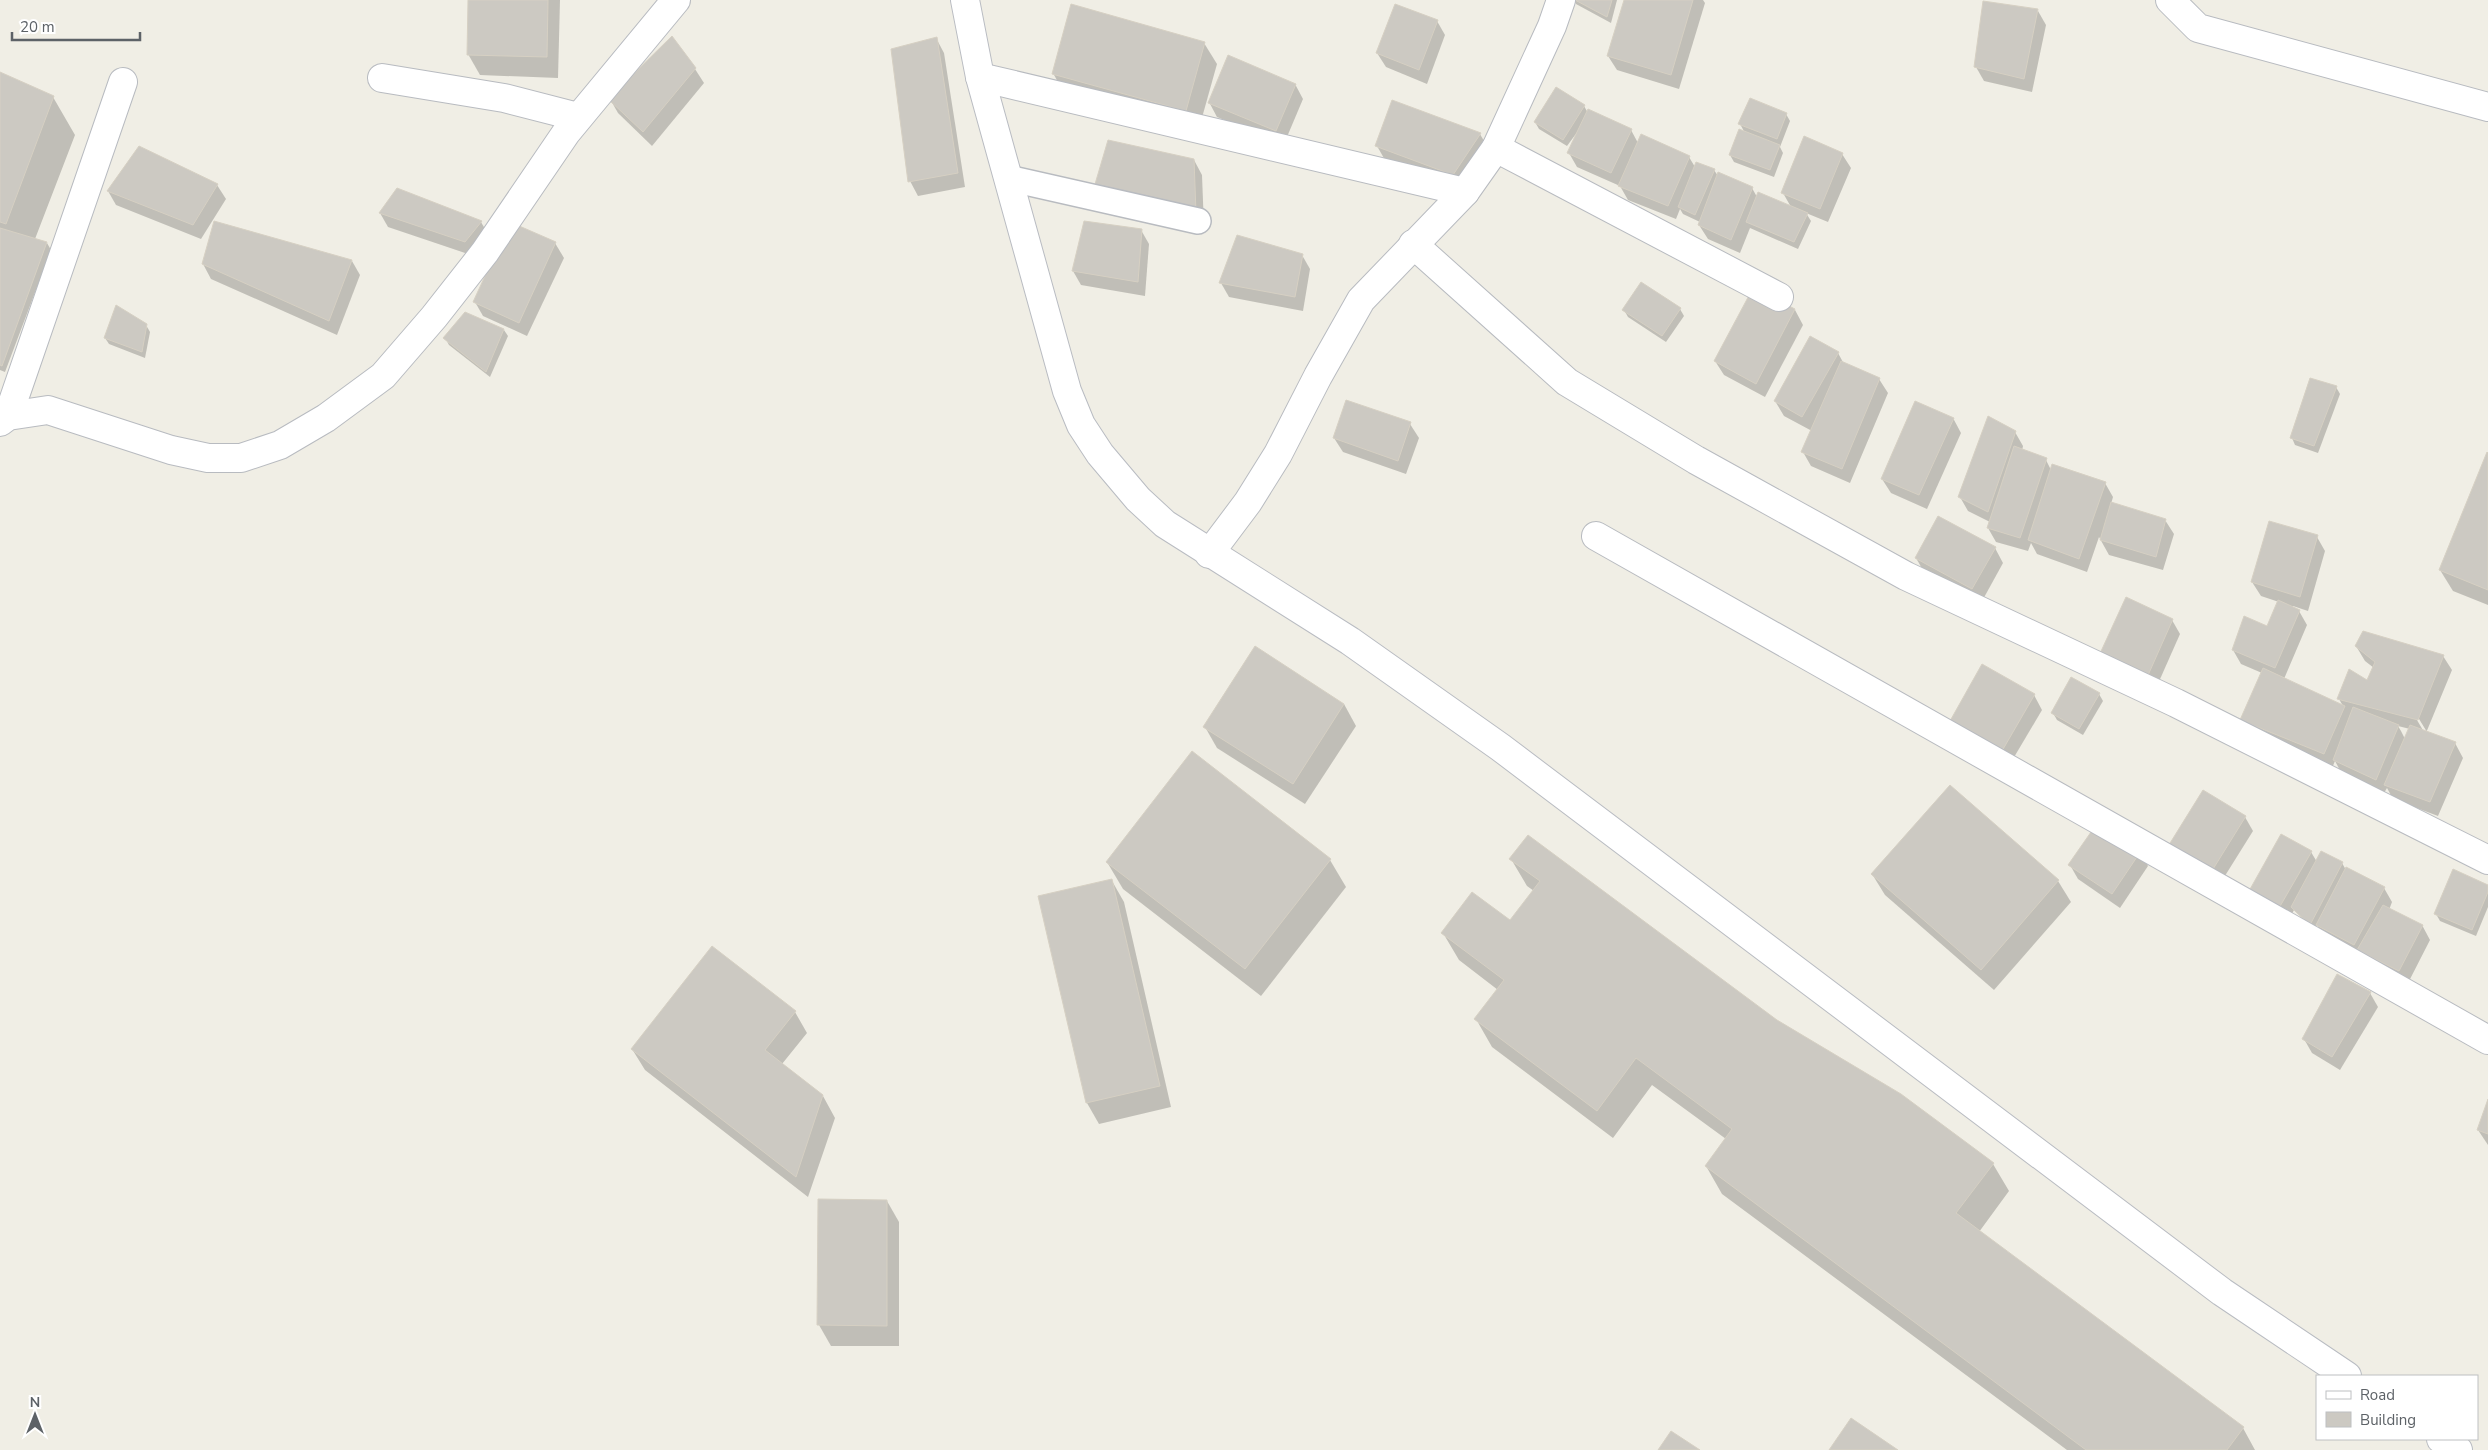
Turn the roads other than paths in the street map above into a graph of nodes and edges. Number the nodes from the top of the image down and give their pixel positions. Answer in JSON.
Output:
{"nodes":[{"id":1,"x":676,"y":0,"type":"edge"},
{"id":2,"x":965,"y":0,"type":"edge"},
{"id":3,"x":1561,"y":0,"type":"edge"},
{"id":4,"x":2170,"y":0,"type":"edge"},
{"id":5,"x":980,"y":77,"type":"junction"},
{"id":6,"x":382,"y":78,"type":"dead end"},
{"id":7,"x":124,"y":82,"type":"dead end"},
{"id":8,"x":2488,"y":108,"type":"edge"},
{"id":9,"x":578,"y":117,"type":"junction"},
{"id":10,"x":1496,"y":148,"type":"junction"},
{"id":11,"x":1008,"y":178,"type":"junction"},
{"id":12,"x":1465,"y":192,"type":"junction"},
{"id":13,"x":1198,"y":221,"type":"dead end"},
{"id":14,"x":1413,"y":244,"type":"junction"},
{"id":15,"x":1779,"y":297,"type":"dead end"},
{"id":16,"x":4,"y":419,"type":"edge"},
{"id":17,"x":1596,"y":536,"type":"dead end"},
{"id":18,"x":1209,"y":554,"type":"junction"},
{"id":19,"x":2488,"y":860,"type":"edge"},
{"id":20,"x":2488,"y":1040,"type":"edge"},
{"id":21,"x":2346,"y":1375,"type":"edge"},
{"id":22,"x":2443,"y":1440,"type":"edge"},
{"id":23,"x":2458,"y":1450,"type":"edge"}],
"edges":[{"from":1,"to":9,"type":"street"},
{"from":2,"to":5,"type":"street"},
{"from":3,"to":10,"type":"street"},
{"from":4,"to":8,"type":"street"},
{"from":5,"to":11,"type":"street"},
{"from":5,"to":12,"type":"street"},
{"from":6,"to":9,"type":"street"},
{"from":7,"to":16,"type":"street"},
{"from":9,"to":16,"type":"street"},
{"from":10,"to":12,"type":"street"},
{"from":10,"to":15,"type":"street"},
{"from":11,"to":13,"type":"lane"},
{"from":11,"to":18,"type":"street"},
{"from":12,"to":14,"type":"street"},
{"from":14,"to":18,"type":"street"},
{"from":14,"to":19,"type":"street"},
{"from":17,"to":20,"type":"street"},
{"from":18,"to":21,"type":"street"},
{"from":22,"to":23,"type":"street"}]}
